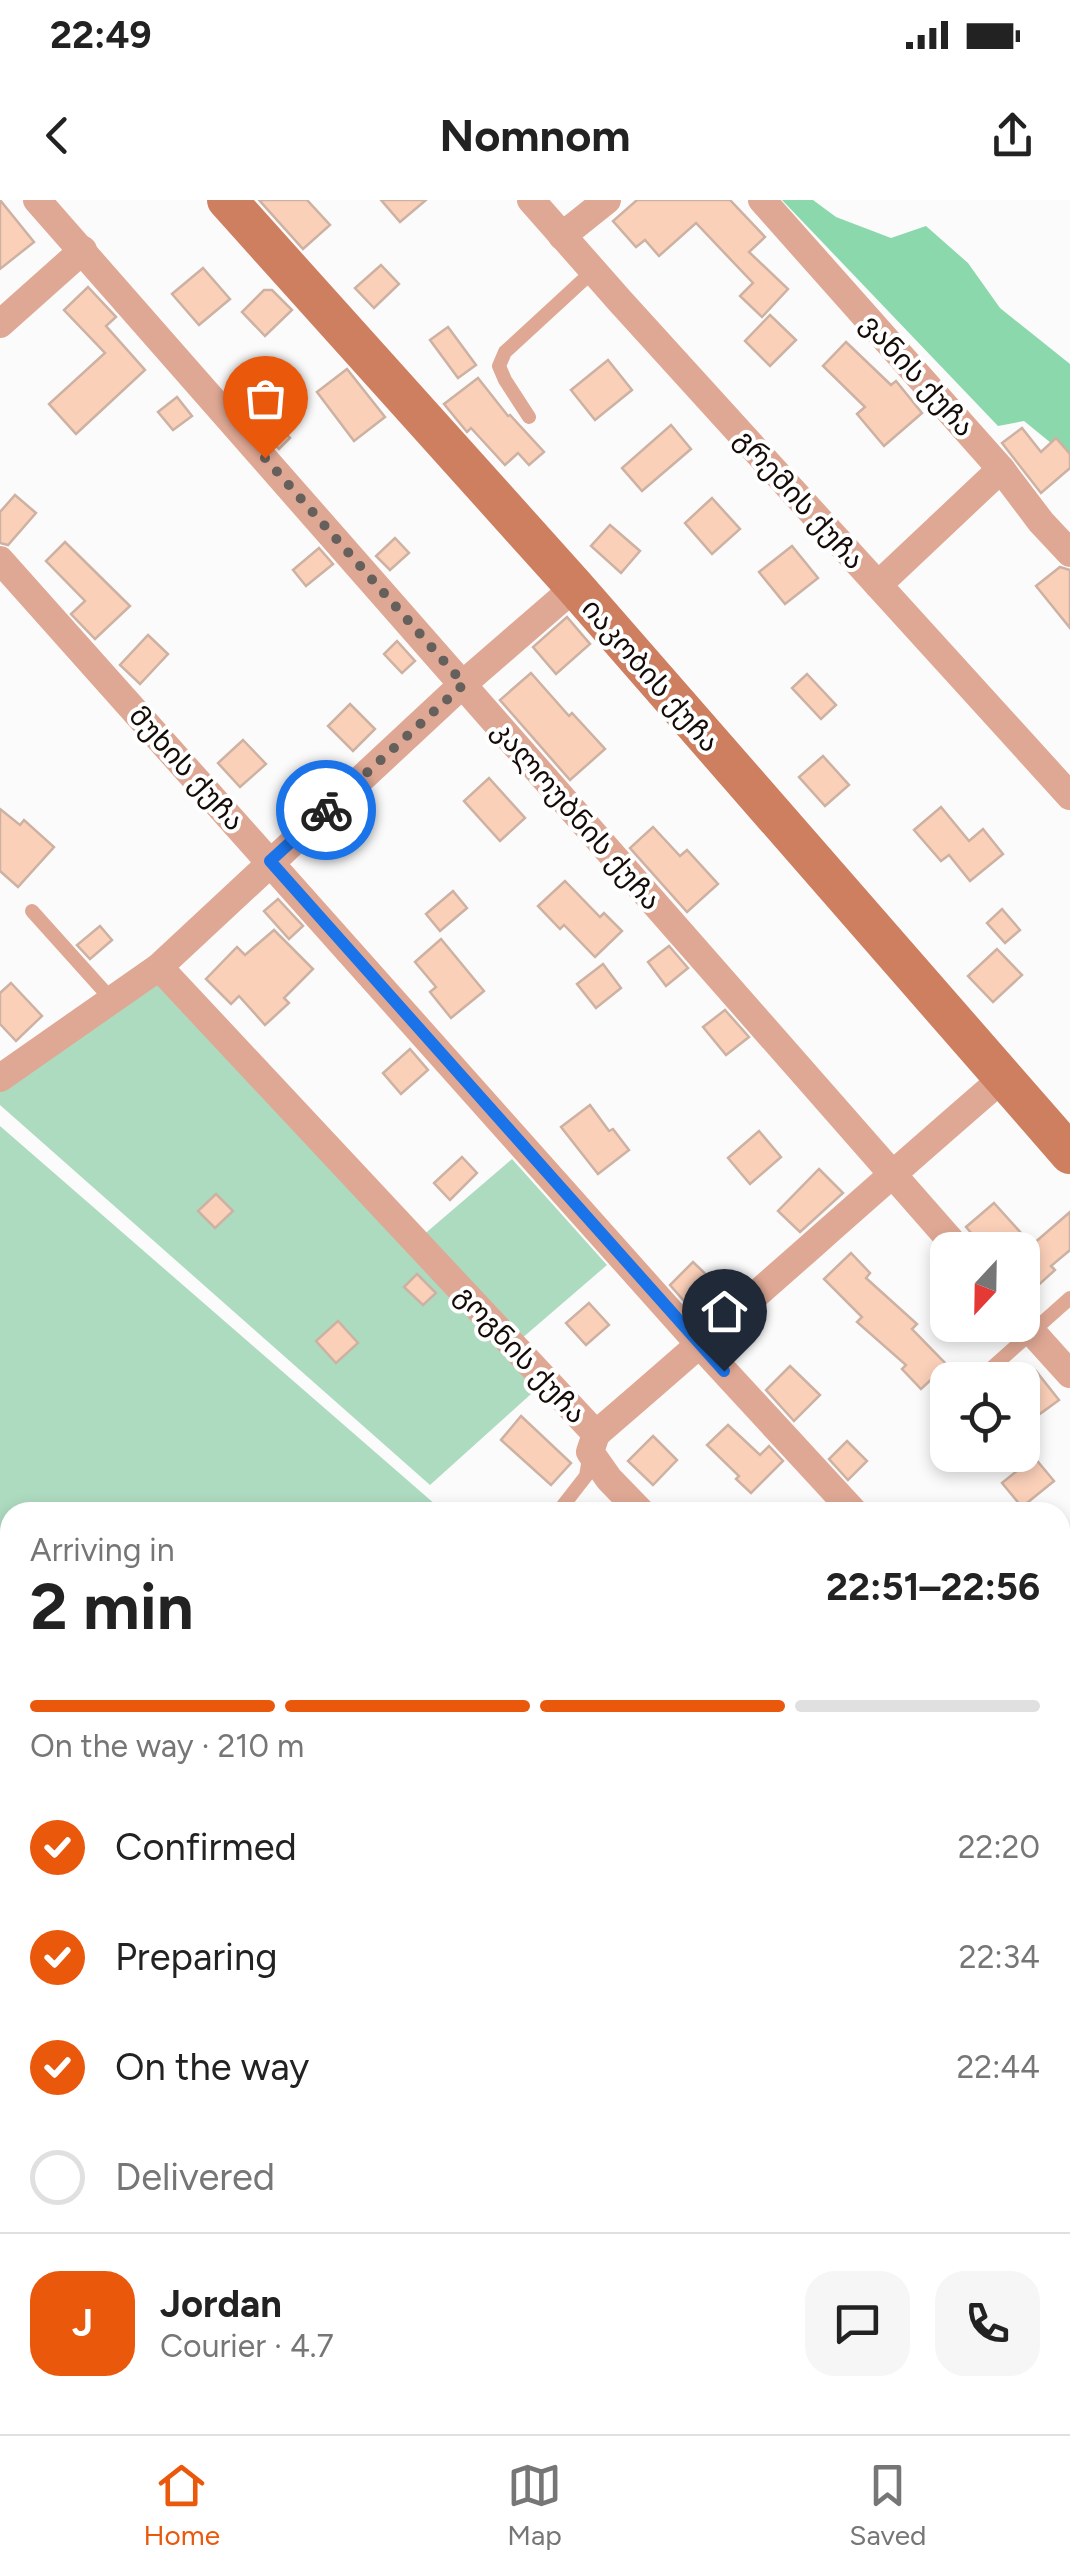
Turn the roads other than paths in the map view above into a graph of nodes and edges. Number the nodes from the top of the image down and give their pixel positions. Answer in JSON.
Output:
{"nodes":[{"id":1,"x":37,"y":200,"type":"edge"},
{"id":2,"x":226,"y":200,"type":"edge"},
{"id":3,"x":530,"y":200,"type":"edge"},
{"id":4,"x":607,"y":200,"type":"edge"},
{"id":5,"x":762,"y":200,"type":"edge"},
{"id":6,"x":562,"y":236,"type":"junction"},
{"id":7,"x":83,"y":250,"type":"junction"},
{"id":8,"x":593,"y":271,"type":"junction"},
{"id":9,"x":0,"y":324,"type":"edge"},
{"id":10,"x":529,"y":417,"type":"dead end"},
{"id":11,"x":1001,"y":469,"type":"junction"},
{"id":12,"x":1070,"y":554,"type":"edge"},
{"id":13,"x":0,"y":560,"type":"edge"},
{"id":14,"x":878,"y":585,"type":"junction"},
{"id":15,"x":574,"y":587,"type":"junction"},
{"id":16,"x":464,"y":684,"type":"junction"},
{"id":17,"x":1070,"y":796,"type":"edge"},
{"id":18,"x":270,"y":861,"type":"junction"},
{"id":19,"x":32,"y":911,"type":"dead end"},
{"id":20,"x":159,"y":967,"type":"junction"},
{"id":21,"x":112,"y":1000,"type":"junction"},
{"id":22,"x":0,"y":1078,"type":"edge"},
{"id":23,"x":1003,"y":1078,"type":"junction"},
{"id":24,"x":1070,"y":1154,"type":"edge"},
{"id":25,"x":891,"y":1174,"type":"junction"},
{"id":26,"x":943,"y":1232,"type":"edge"},
{"id":27,"x":1070,"y":1298,"type":"edge"},
{"id":28,"x":1040,"y":1318,"type":"edge"},
{"id":29,"x":1040,"y":1341,"type":"edge"},
{"id":30,"x":1012,"y":1342,"type":"edge"},
{"id":31,"x":700,"y":1346,"type":"junction"},
{"id":32,"x":994,"y":1362,"type":"edge"},
{"id":33,"x":1070,"y":1374,"type":"edge"},
{"id":34,"x":593,"y":1443,"type":"junction"},
{"id":35,"x":566,"y":1502,"type":"edge"},
{"id":36,"x":632,"y":1502,"type":"edge"},
{"id":37,"x":837,"y":1502,"type":"edge"}],
"edges":[{"from":1,"to":7,"type":"street","name":"კალოუბნის ქუჩა"},
{"from":2,"to":15,"type":"street","name":"იაკობის ქუჩა"},
{"from":3,"to":6,"type":"street","name":"გრემის ქუჩა"},
{"from":4,"to":6,"type":"street"},
{"from":5,"to":11,"type":"street","name":"ვანის ქუჩა"},
{"from":6,"to":8,"type":"street","name":"გრემის ქუჩა"},
{"from":7,"to":9,"type":"street"},
{"from":7,"to":16,"type":"street","name":"კალოუბნის ქუჩა"},
{"from":8,"to":10,"type":"lane"},
{"from":8,"to":14,"type":"street","name":"გრემის ქუჩა"},
{"from":11,"to":12,"type":"street","name":"ვანის ქუჩა"},
{"from":11,"to":14,"type":"street"},
{"from":13,"to":18,"type":"street","name":"მუხის ქუჩა"},
{"from":14,"to":17,"type":"street","name":"გრემის ქუჩა"},
{"from":15,"to":16,"type":"street"},
{"from":15,"to":23,"type":"street","name":"იაკობის ქუჩა"},
{"from":16,"to":18,"type":"street"},
{"from":16,"to":25,"type":"street","name":"კალოუბნის ქუჩა"},
{"from":18,"to":20,"type":"street"},
{"from":18,"to":31,"type":"street","name":"მუხის ქუჩა"},
{"from":19,"to":21,"type":"lane"},
{"from":20,"to":21,"type":"street"},
{"from":20,"to":34,"type":"street","name":"გოგნის ქუჩა"},
{"from":21,"to":22,"type":"street"},
{"from":23,"to":24,"type":"street","name":"იაკობის ქუჩა"},
{"from":23,"to":25,"type":"street","name":"გოგნის ქუჩა"},
{"from":25,"to":26,"type":"street","name":"კალოუბნის ქუჩა"},
{"from":25,"to":31,"type":"street","name":"გოგნის ქუჩა"},
{"from":27,"to":28,"type":"lane"},
{"from":29,"to":33,"type":"street"},
{"from":30,"to":32,"type":"lane"},
{"from":31,"to":34,"type":"street","name":"გოგნის ქუჩა"},
{"from":31,"to":37,"type":"street","name":"მუხის ქუჩა"},
{"from":34,"to":35,"type":"lane"},
{"from":34,"to":36,"type":"street"}]}
